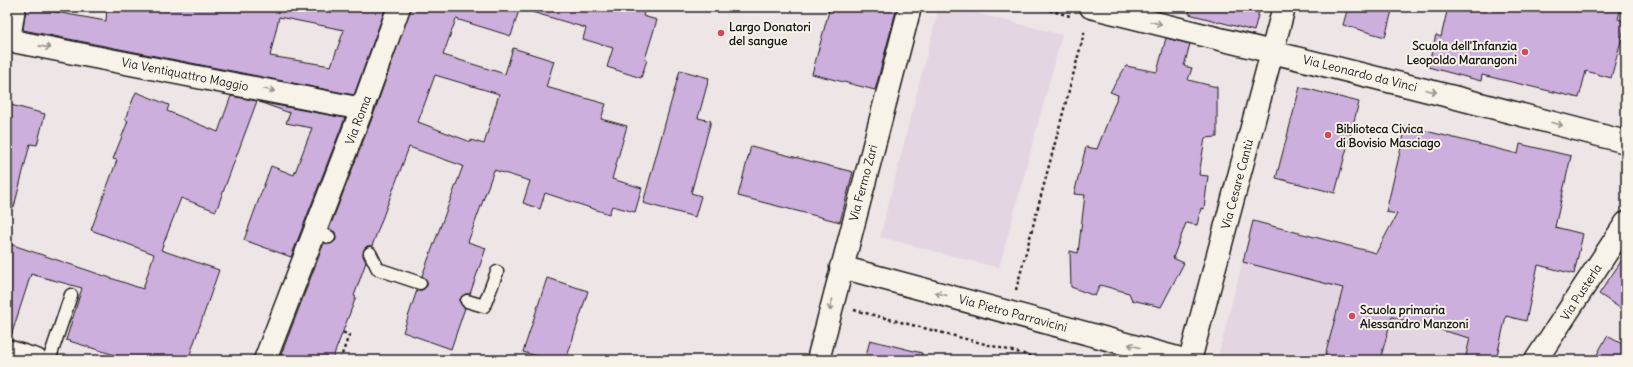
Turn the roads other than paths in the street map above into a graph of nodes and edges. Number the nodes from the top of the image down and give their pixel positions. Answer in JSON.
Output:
{"nodes":[{"id":1,"x":14,"y":7,"type":"edge"},
{"id":2,"x":399,"y":7,"type":"edge"},
{"id":3,"x":910,"y":7,"type":"edge"},
{"id":4,"x":1284,"y":7,"type":"edge"},
{"id":5,"x":1088,"y":10,"type":"edge"},
{"id":6,"x":8,"y":40,"type":"edge"},
{"id":7,"x":1272,"y":51,"type":"junction"},
{"id":8,"x":362,"y":109,"type":"junction"},
{"id":9,"x":1626,"y":142,"type":"edge"},
{"id":10,"x":1626,"y":223,"type":"edge"},
{"id":11,"x":370,"y":253,"type":"dead end"},
{"id":12,"x":841,"y":267,"type":"junction"},
{"id":13,"x":497,"y":272,"type":"dead end"},
{"id":14,"x":420,"y":283,"type":"dead end"},
{"id":15,"x":72,"y":294,"type":"dead end"},
{"id":16,"x":467,"y":301,"type":"dead end"},
{"id":17,"x":7,"y":351,"type":"edge"},
{"id":18,"x":36,"y":360,"type":"edge"},
{"id":19,"x":49,"y":360,"type":"edge"},
{"id":20,"x":265,"y":360,"type":"edge"},
{"id":21,"x":818,"y":360,"type":"edge"},
{"id":22,"x":1185,"y":360,"type":"edge"},
{"id":23,"x":1190,"y":360,"type":"edge"},
{"id":24,"x":1536,"y":360,"type":"edge"}],
"edges":[{"from":1,"to":6,"type":"street"},
{"from":2,"to":8,"type":"street","name":"Via Roma"},
{"from":3,"to":12,"type":"street","name":"Via Fermo Zari"},
{"from":4,"to":7,"type":"street","name":"Via Cesare Cantù"},
{"from":5,"to":7,"type":"street","name":"Via Leonardo da Vinci","one_way":true},
{"from":6,"to":8,"type":"street","name":"Via Ventiquattro Maggio","one_way":true},
{"from":7,"to":9,"type":"street","name":"Via Leonardo da Vinci","one_way":true},
{"from":7,"to":23,"type":"street","name":"Via Cesare Cantù"},
{"from":8,"to":20,"type":"street","name":"Via Roma"},
{"from":10,"to":24,"type":"street","name":"Via Pusterla"},
{"from":11,"to":14,"type":"lane"},
{"from":12,"to":21,"type":"street","name":"Via Fermo Zari","one_way":true},
{"from":22,"to":12,"type":"street","name":"Via Pietro Parravicini","one_way":true},
{"from":13,"to":16,"type":"lane"},
{"from":15,"to":19,"type":"lane"},
{"from":17,"to":18,"type":"street"}]}
